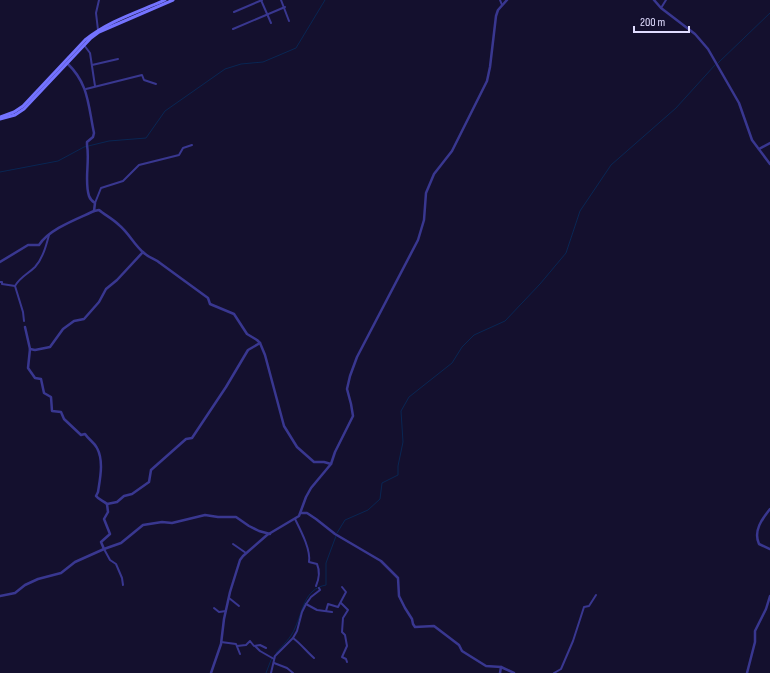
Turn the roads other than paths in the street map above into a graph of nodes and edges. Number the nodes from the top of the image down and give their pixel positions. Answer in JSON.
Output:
{"nodes":[{"id":1,"x":99,"y":0,"type":"edge"},
{"id":2,"x":165,"y":0,"type":"edge"},
{"id":3,"x":173,"y":0,"type":"edge"},
{"id":4,"x":261,"y":0,"type":"edge"},
{"id":5,"x":281,"y":0,"type":"edge"},
{"id":6,"x":500,"y":0,"type":"edge"},
{"id":7,"x":507,"y":0,"type":"edge"},
{"id":8,"x":654,"y":0,"type":"edge"},
{"id":9,"x":666,"y":0,"type":"edge"},
{"id":10,"x":502,"y":5,"type":"junction"},
{"id":11,"x":285,"y":7,"type":"junction"},
{"id":12,"x":661,"y":8,"type":"junction"},
{"id":13,"x":234,"y":12,"type":"dead end"},
{"id":14,"x":267,"y":15,"type":"junction"},
{"id":15,"x":289,"y":21,"type":"dead end"},
{"id":16,"x":271,"y":23,"type":"dead end"},
{"id":17,"x":98,"y":30,"type":"junction"},
{"id":18,"x":233,"y":30,"type":"dead end"},
{"id":19,"x":84,"y":45,"type":"junction"},
{"id":20,"x":118,"y":59,"type":"dead end"},
{"id":21,"x":67,"y":63,"type":"junction"},
{"id":22,"x":92,"y":65,"type":"junction"},
{"id":23,"x":156,"y":84,"type":"dead end"},
{"id":24,"x":95,"y":86,"type":"junction"},
{"id":25,"x":86,"y":89,"type":"junction"},
{"id":26,"x":0,"y":118,"type":"edge"},
{"id":27,"x":770,"y":143,"type":"edge"},
{"id":28,"x":192,"y":145,"type":"dead end"},
{"id":29,"x":759,"y":149,"type":"junction"},
{"id":30,"x":770,"y":164,"type":"edge"},
{"id":31,"x":95,"y":203,"type":"junction"},
{"id":32,"x":94,"y":211,"type":"junction"},
{"id":33,"x":49,"y":235,"type":"junction"},
{"id":34,"x":143,"y":252,"type":"junction"},
{"id":35,"x":0,"y":262,"type":"edge"},
{"id":36,"x":0,"y":282,"type":"edge"},
{"id":37,"x":15,"y":286,"type":"junction"},
{"id":38,"x":24,"y":321,"type":"dead end"},
{"id":39,"x":25,"y":327,"type":"dead end"},
{"id":40,"x":260,"y":343,"type":"junction"},
{"id":41,"x":30,"y":349,"type":"junction"},
{"id":42,"x":331,"y":464,"type":"junction"},
{"id":43,"x":107,"y":504,"type":"junction"},
{"id":44,"x":770,"y":509,"type":"edge"},
{"id":45,"x":301,"y":512,"type":"junction"},
{"id":46,"x":295,"y":519,"type":"junction"},
{"id":47,"x":270,"y":534,"type":"junction"},
{"id":48,"x":232,"y":544,"type":"dead end"},
{"id":49,"x":104,"y":548,"type":"junction"},
{"id":50,"x":770,"y":549,"type":"edge"},
{"id":51,"x":246,"y":553,"type":"junction"},
{"id":52,"x":123,"y":585,"type":"dead end"},
{"id":53,"x":342,"y":587,"type":"dead end"},
{"id":54,"x":596,"y":595,"type":"dead end"},
{"id":55,"x":0,"y":596,"type":"edge"},
{"id":56,"x":770,"y":596,"type":"edge"},
{"id":57,"x":229,"y":598,"type":"junction"},
{"id":58,"x":341,"y":603,"type":"junction"},
{"id":59,"x":306,"y":604,"type":"junction"},
{"id":60,"x":239,"y":606,"type":"dead end"},
{"id":61,"x":214,"y":608,"type":"dead end"},
{"id":62,"x":226,"y":611,"type":"junction"},
{"id":63,"x":326,"y":611,"type":"junction"},
{"id":64,"x":332,"y":612,"type":"dead end"},
{"id":65,"x":293,"y":638,"type":"junction"},
{"id":66,"x":221,"y":642,"type":"junction"},
{"id":67,"x":237,"y":646,"type":"junction"},
{"id":68,"x":255,"y":646,"type":"junction"},
{"id":69,"x":266,"y":648,"type":"dead end"},
{"id":70,"x":240,"y":654,"type":"dead end"},
{"id":71,"x":272,"y":658,"type":"junction"},
{"id":72,"x":314,"y":658,"type":"dead end"},
{"id":73,"x":347,"y":662,"type":"dead end"},
{"id":74,"x":274,"y":664,"type":"junction"},
{"id":75,"x":501,"y":667,"type":"junction"},
{"id":76,"x":211,"y":673,"type":"edge"},
{"id":77,"x":271,"y":673,"type":"edge"},
{"id":78,"x":293,"y":673,"type":"edge"},
{"id":79,"x":500,"y":673,"type":"edge"},
{"id":80,"x":514,"y":673,"type":"edge"},
{"id":81,"x":554,"y":673,"type":"edge"},
{"id":82,"x":747,"y":673,"type":"edge"}],
"edges":[{"from":1,"to":17,"type":"street"},
{"from":2,"to":17,"type":"main road"},
{"from":3,"to":19,"type":"main road"},
{"from":4,"to":13,"type":"street"},
{"from":4,"to":14,"type":"street"},
{"from":5,"to":11,"type":"street"},
{"from":6,"to":10,"type":"street"},
{"from":7,"to":10,"type":"street"},
{"from":8,"to":12,"type":"street"},
{"from":9,"to":12,"type":"street"},
{"from":10,"to":42,"type":"street"},
{"from":11,"to":14,"type":"street"},
{"from":11,"to":15,"type":"street"},
{"from":12,"to":29,"type":"street"},
{"from":14,"to":16,"type":"street"},
{"from":14,"to":18,"type":"street"},
{"from":17,"to":26,"type":"main road"},
{"from":19,"to":21,"type":"main road"},
{"from":19,"to":22,"type":"street"},
{"from":20,"to":22,"type":"street"},
{"from":21,"to":25,"type":"street"},
{"from":21,"to":26,"type":"main road"},
{"from":22,"to":24,"type":"street"},
{"from":23,"to":24,"type":"street"},
{"from":24,"to":25,"type":"street"},
{"from":25,"to":31,"type":"street"},
{"from":27,"to":29,"type":"street"},
{"from":28,"to":31,"type":"street"},
{"from":29,"to":30,"type":"street"},
{"from":31,"to":32,"type":"street"},
{"from":32,"to":33,"type":"street"},
{"from":32,"to":34,"type":"street"},
{"from":33,"to":35,"type":"street"},
{"from":33,"to":37,"type":"street"},
{"from":34,"to":40,"type":"street"},
{"from":34,"to":41,"type":"street"},
{"from":36,"to":37,"type":"street"},
{"from":37,"to":38,"type":"street"},
{"from":39,"to":41,"type":"street"},
{"from":40,"to":42,"type":"street"},
{"from":40,"to":43,"type":"street"},
{"from":41,"to":43,"type":"street"},
{"from":42,"to":45,"type":"street"},
{"from":43,"to":49,"type":"street"},
{"from":44,"to":50,"type":"street"},
{"from":45,"to":46,"type":"street"},
{"from":45,"to":75,"type":"street"},
{"from":46,"to":47,"type":"street"},
{"from":46,"to":59,"type":"street"},
{"from":47,"to":49,"type":"street"},
{"from":47,"to":51,"type":"street"},
{"from":48,"to":51,"type":"street"},
{"from":49,"to":52,"type":"street"},
{"from":49,"to":55,"type":"street"},
{"from":51,"to":57,"type":"street"},
{"from":53,"to":58,"type":"street"},
{"from":54,"to":81,"type":"street"},
{"from":56,"to":82,"type":"street"},
{"from":57,"to":60,"type":"street"},
{"from":57,"to":62,"type":"street"},
{"from":58,"to":63,"type":"street"},
{"from":58,"to":73,"type":"street"},
{"from":59,"to":63,"type":"street"},
{"from":59,"to":65,"type":"street"},
{"from":61,"to":62,"type":"street"},
{"from":62,"to":66,"type":"street"},
{"from":63,"to":64,"type":"street"},
{"from":65,"to":71,"type":"street"},
{"from":65,"to":72,"type":"street"},
{"from":66,"to":67,"type":"street"},
{"from":66,"to":76,"type":"street"},
{"from":67,"to":68,"type":"street"},
{"from":67,"to":70,"type":"street"},
{"from":68,"to":69,"type":"street"},
{"from":68,"to":71,"type":"street"},
{"from":71,"to":74,"type":"street"},
{"from":74,"to":77,"type":"street"},
{"from":74,"to":78,"type":"street"},
{"from":75,"to":79,"type":"street"},
{"from":75,"to":80,"type":"street"}]}
